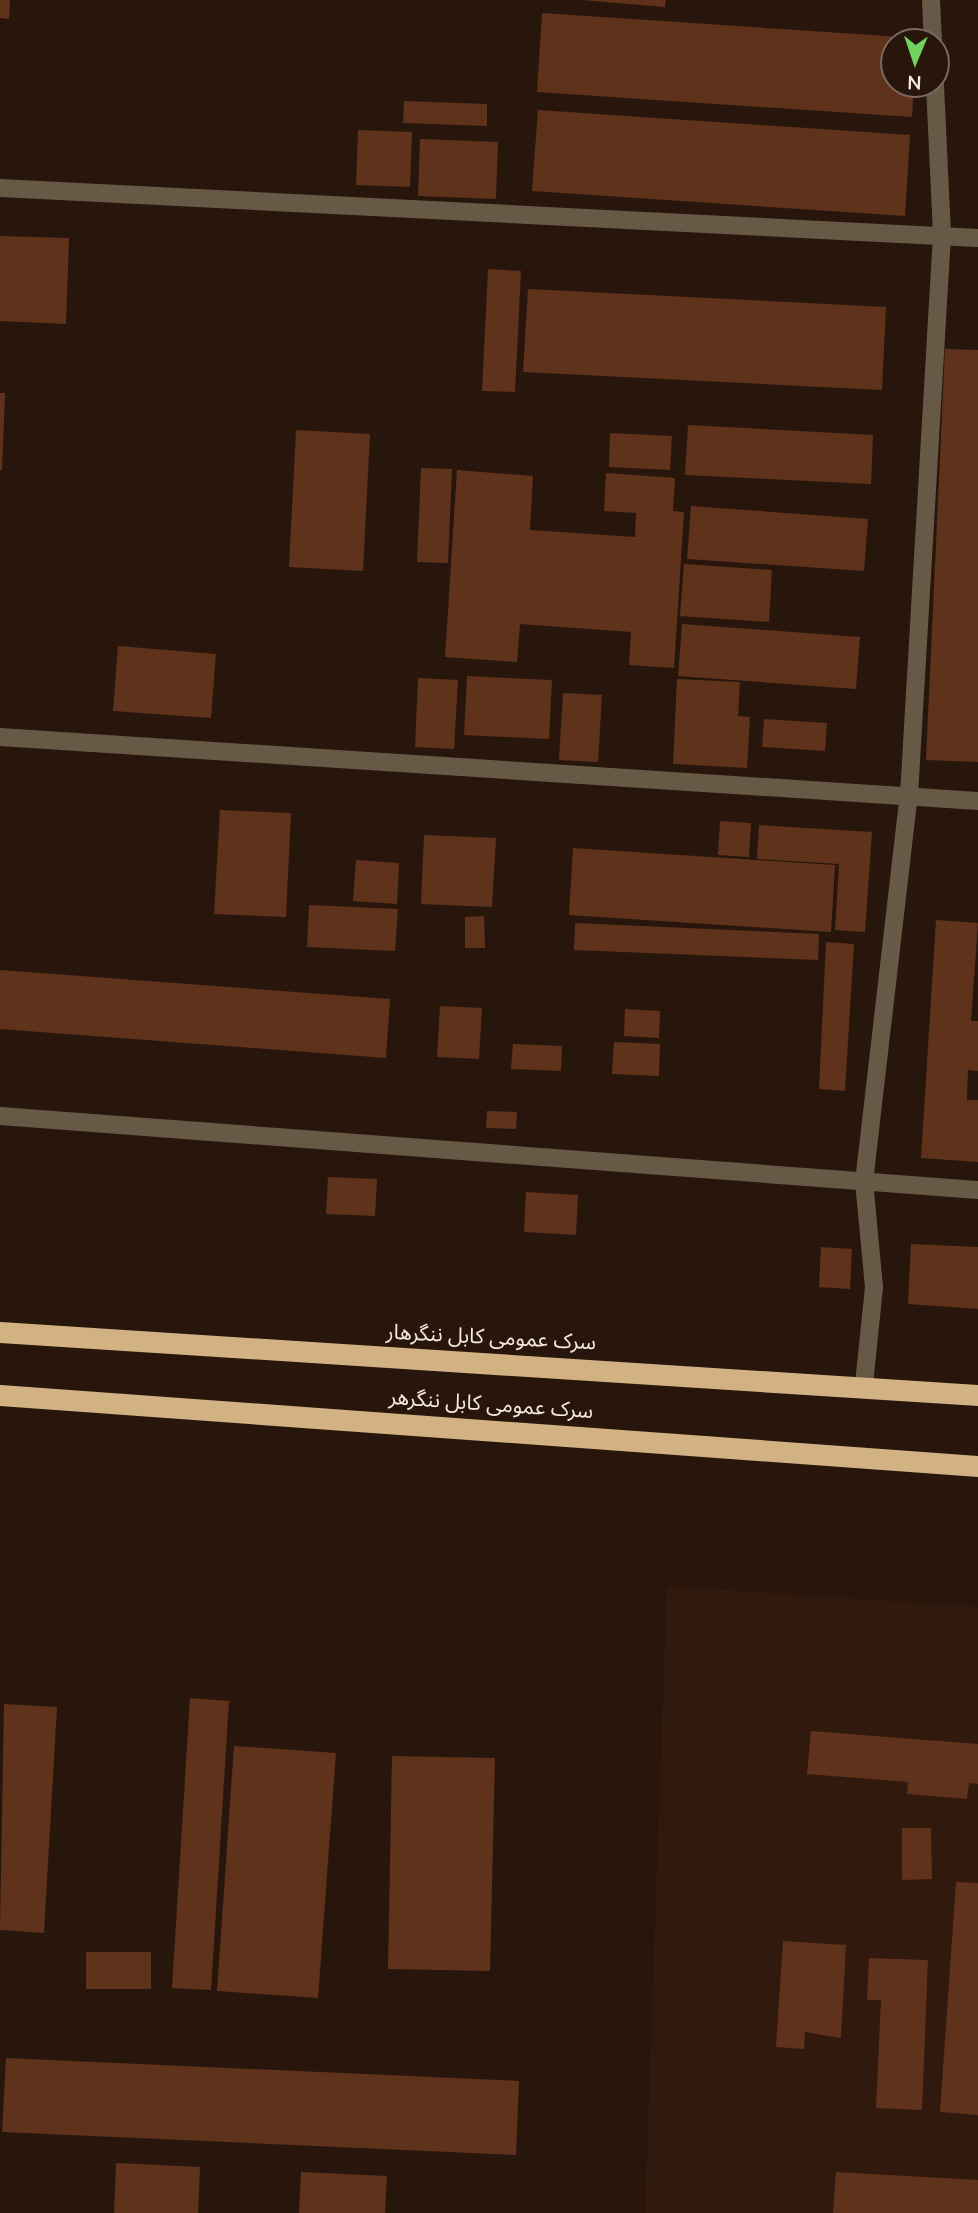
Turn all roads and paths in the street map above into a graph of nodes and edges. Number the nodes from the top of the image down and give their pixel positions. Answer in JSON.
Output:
{"nodes":[{"id":1,"x":931,"y":0,"type":"edge"},
{"id":2,"x":932,"y":28,"type":"edge"},
{"id":3,"x":936,"y":98,"type":"edge"},
{"id":4,"x":0,"y":188,"type":"edge"},
{"id":5,"x":942,"y":234,"type":"junction"},
{"id":6,"x":978,"y":238,"type":"edge"},
{"id":7,"x":0,"y":737,"type":"edge"},
{"id":8,"x":909,"y":795,"type":"junction"},
{"id":9,"x":978,"y":801,"type":"edge"},
{"id":10,"x":0,"y":1116,"type":"edge"},
{"id":11,"x":864,"y":1182,"type":"junction"},
{"id":12,"x":978,"y":1190,"type":"edge"},
{"id":13,"x":0,"y":1332,"type":"edge"},
{"id":14,"x":864,"y":1384,"type":"junction"},
{"id":15,"x":0,"y":1395,"type":"edge"},
{"id":16,"x":978,"y":1395,"type":"edge"},
{"id":17,"x":978,"y":1466,"type":"edge"}],
"edges":[{"from":1,"to":2,"type":"lane"},
{"from":3,"to":5,"type":"lane"},
{"from":4,"to":5,"type":"lane"},
{"from":5,"to":6,"type":"lane"},
{"from":5,"to":8,"type":"lane"},
{"from":7,"to":8,"type":"lane"},
{"from":8,"to":9,"type":"lane"},
{"from":8,"to":11,"type":"lane"},
{"from":10,"to":11,"type":"lane"},
{"from":11,"to":12,"type":"lane"},
{"from":11,"to":14,"type":"lane"},
{"from":13,"to":14,"type":"highway","name":"سرک عمومی کابل ننگرهار"},
{"from":14,"to":16,"type":"highway","name":"سرک عمومی کابل ننگرهار"},
{"from":15,"to":17,"type":"highway","name":"سرک عمومی کابل ننگرهر"}]}
